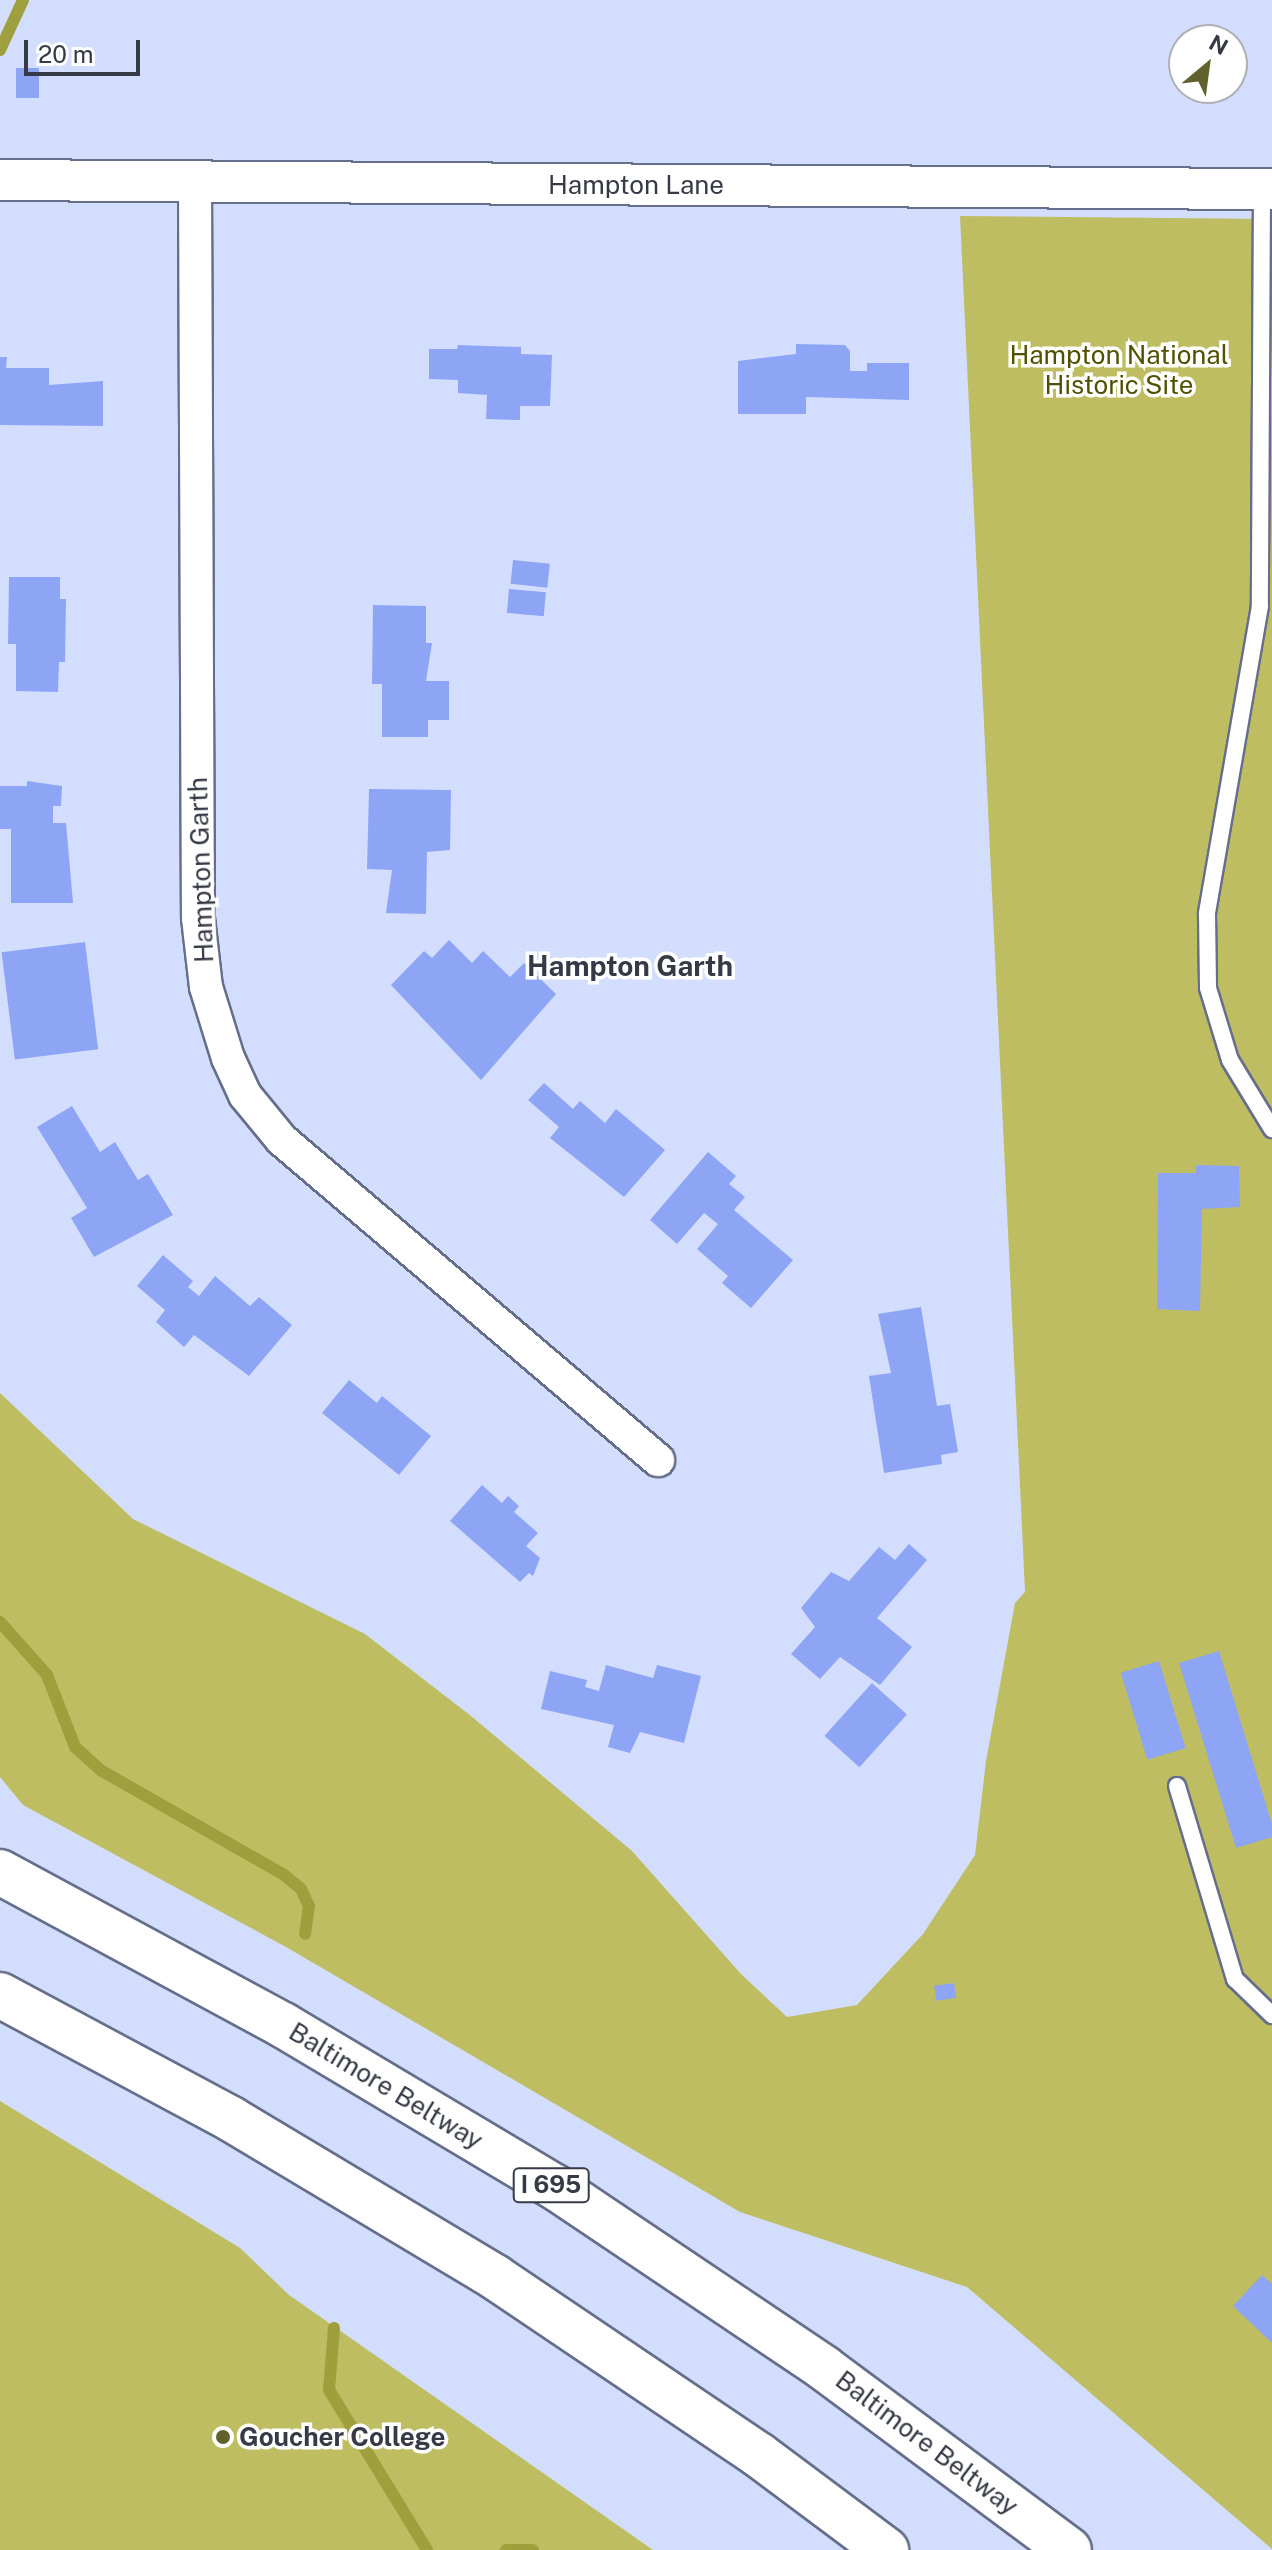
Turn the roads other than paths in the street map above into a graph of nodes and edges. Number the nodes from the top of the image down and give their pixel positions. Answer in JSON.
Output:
{"nodes":[{"id":1,"x":0,"y":180,"type":"edge"},
{"id":2,"x":195,"y":183,"type":"junction"},
{"id":3,"x":1267,"y":189,"type":"edge"},
{"id":4,"x":1272,"y":1129,"type":"edge"},
{"id":5,"x":658,"y":1460,"type":"dead end"},
{"id":6,"x":1177,"y":1786,"type":"dead end"},
{"id":7,"x":0,"y":1872,"type":"edge"},
{"id":8,"x":0,"y":1995,"type":"edge"},
{"id":9,"x":1272,"y":2015,"type":"edge"},
{"id":10,"x":886,"y":2550,"type":"edge"},
{"id":11,"x":1069,"y":2550,"type":"edge"}],
"edges":[{"from":1,"to":2,"type":"street","name":"Hampton Lane"},
{"from":2,"to":3,"type":"street","name":"Hampton Lane"},
{"from":2,"to":5,"type":"street","name":"Hampton Garth"},
{"from":3,"to":4,"type":"lane"},
{"from":6,"to":9,"type":"lane"},
{"from":7,"to":11,"type":"highway","name":"Baltimore Beltway","number":"I 695"},
{"from":8,"to":10,"type":"highway"}]}
